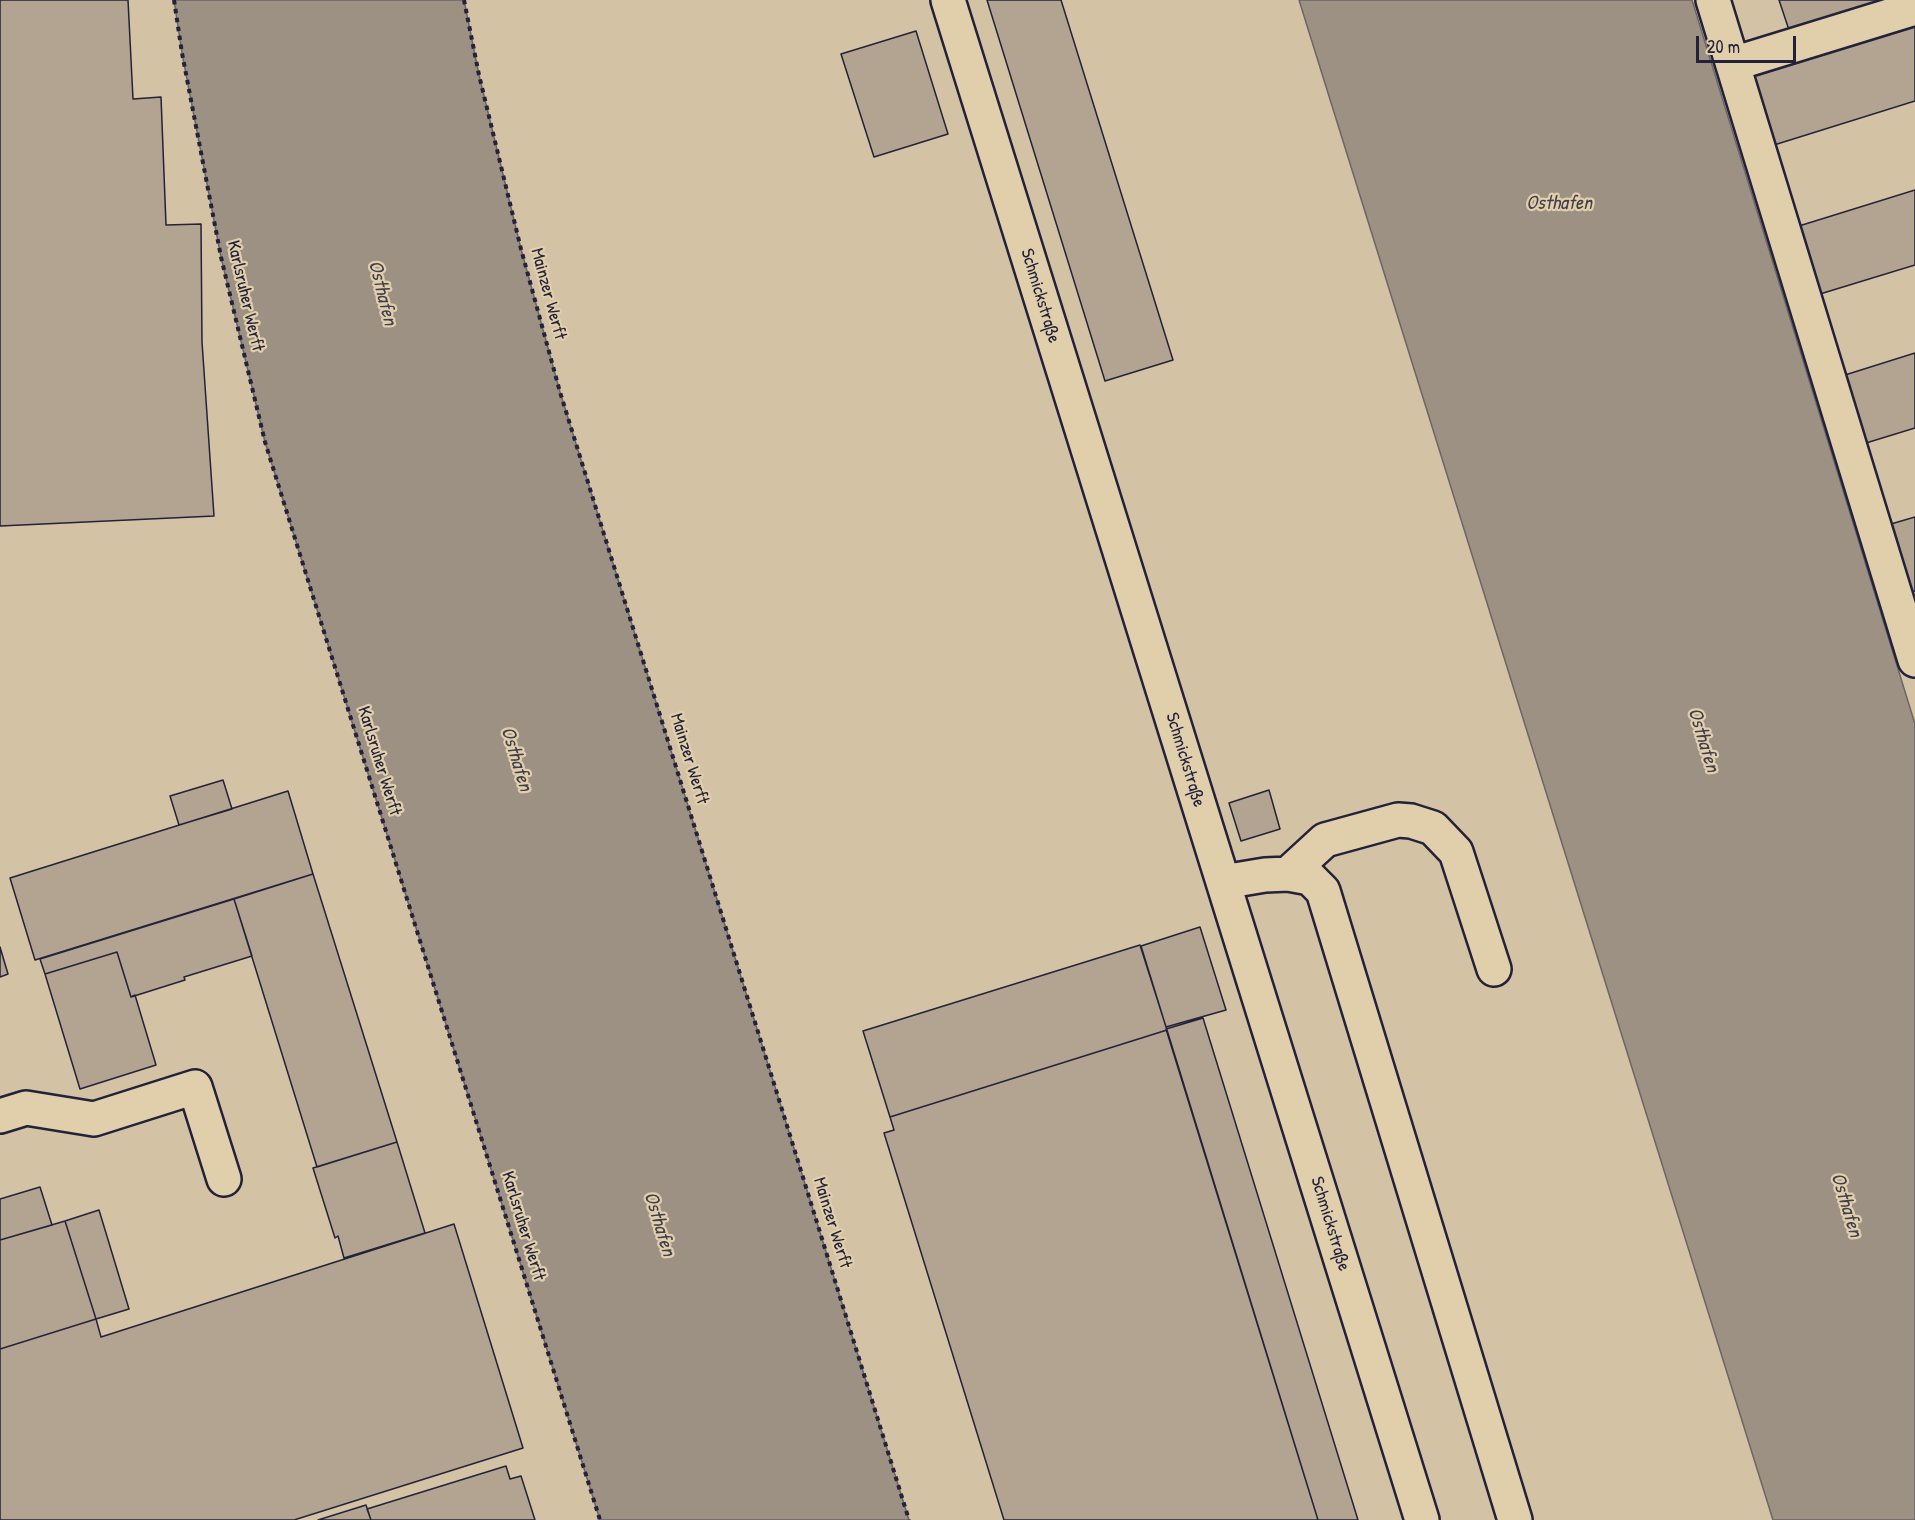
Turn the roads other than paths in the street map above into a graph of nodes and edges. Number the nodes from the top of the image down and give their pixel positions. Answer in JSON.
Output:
{"nodes":[{"id":1,"x":948,"y":0,"type":"edge"},
{"id":2,"x":1713,"y":0,"type":"edge"},
{"id":3,"x":1915,"y":8,"type":"edge"},
{"id":4,"x":1733,"y":64,"type":"junction"},
{"id":5,"x":1915,"y":660,"type":"edge"},
{"id":6,"x":1288,"y":874,"type":"junction"},
{"id":7,"x":1223,"y":882,"type":"junction"},
{"id":8,"x":1494,"y":969,"type":"dead end"},
{"id":9,"x":0,"y":1116,"type":"edge"},
{"id":10,"x":224,"y":1179,"type":"dead end"},
{"id":11,"x":1422,"y":1520,"type":"edge"},
{"id":12,"x":1515,"y":1520,"type":"edge"}],
"edges":[{"from":1,"to":7,"type":"street","name":"Schmickstraße"},
{"from":2,"to":4,"type":"street"},
{"from":3,"to":4,"type":"street"},
{"from":4,"to":5,"type":"street"},
{"from":6,"to":7,"type":"street"},
{"from":6,"to":8,"type":"street"},
{"from":6,"to":12,"type":"street"},
{"from":7,"to":11,"type":"street","name":"Schmickstraße"},
{"from":9,"to":10,"type":"street"}]}
